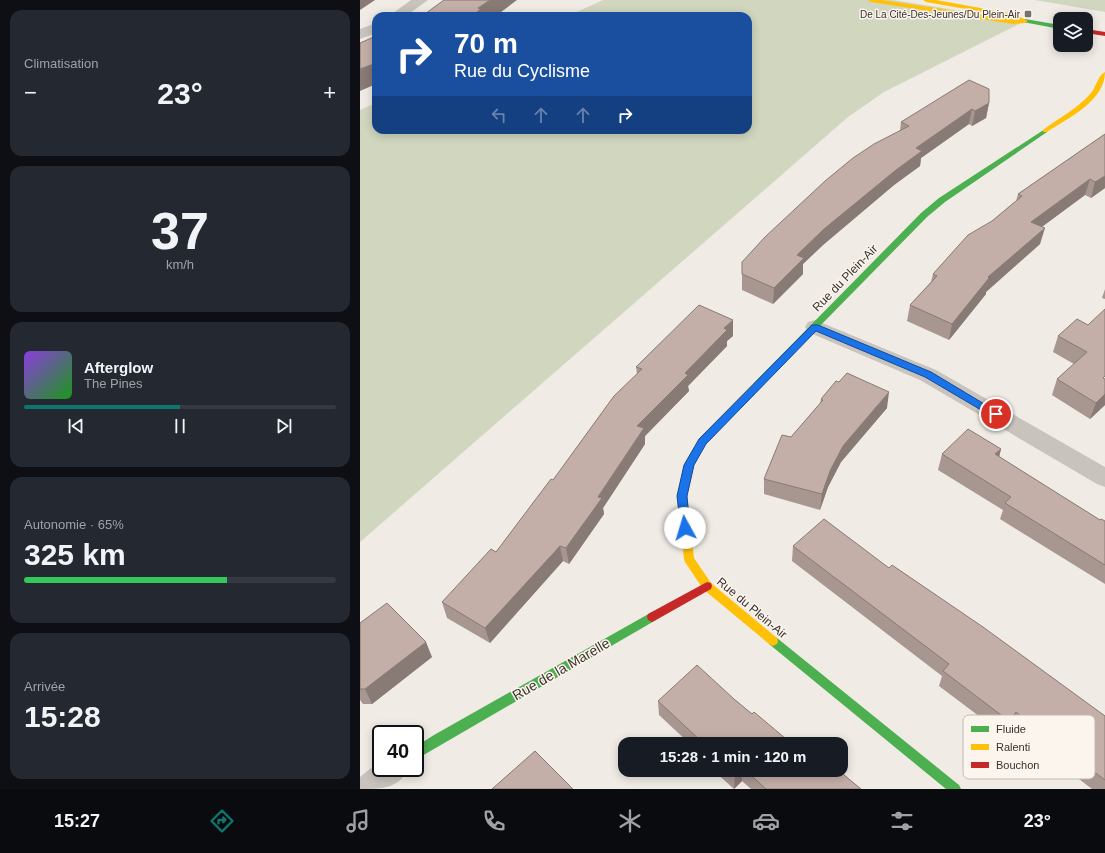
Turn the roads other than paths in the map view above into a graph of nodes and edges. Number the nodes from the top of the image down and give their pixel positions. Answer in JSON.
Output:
{"nodes":[{"id":1,"x":422,"y":0,"type":"edge"},
{"id":2,"x":871,"y":0,"type":"edge"},
{"id":3,"x":926,"y":0,"type":"edge"},
{"id":4,"x":402,"y":12,"type":"edge"},
{"id":5,"x":1025,"y":21,"type":"junction"},
{"id":6,"x":1053,"y":26,"type":"edge"},
{"id":7,"x":372,"y":29,"type":"edge"},
{"id":8,"x":1093,"y":32,"type":"edge"},
{"id":9,"x":360,"y":34,"type":"edge"},
{"id":10,"x":1105,"y":34,"type":"edge"},
{"id":11,"x":1105,"y":74,"type":"edge"},
{"id":12,"x":815,"y":327,"type":"junction"},
{"id":13,"x":1105,"y":478,"type":"edge"},
{"id":14,"x":707,"y":586,"type":"junction"},
{"id":15,"x":424,"y":748,"type":"edge"},
{"id":16,"x":383,"y":777,"type":"edge"},
{"id":17,"x":368,"y":789,"type":"edge"},
{"id":18,"x":955,"y":789,"type":"edge"}],
"edges":[{"from":1,"to":4,"type":"street"},
{"from":2,"to":5,"type":"street"},
{"from":3,"to":5,"type":"street"},
{"from":5,"to":6,"type":"street"},
{"from":7,"to":9,"type":"street"},
{"from":8,"to":10,"type":"street"},
{"from":11,"to":12,"type":"street","name":"Rue du Plein-Air"},
{"from":12,"to":13,"type":"street"},
{"from":12,"to":14,"type":"street","name":"Rue du Plein-Air"},
{"from":14,"to":15,"type":"street","name":"Rue de la Marelle"},
{"from":14,"to":18,"type":"street","name":"Rue du Plein-Air"},
{"from":16,"to":17,"type":"street"}]}
